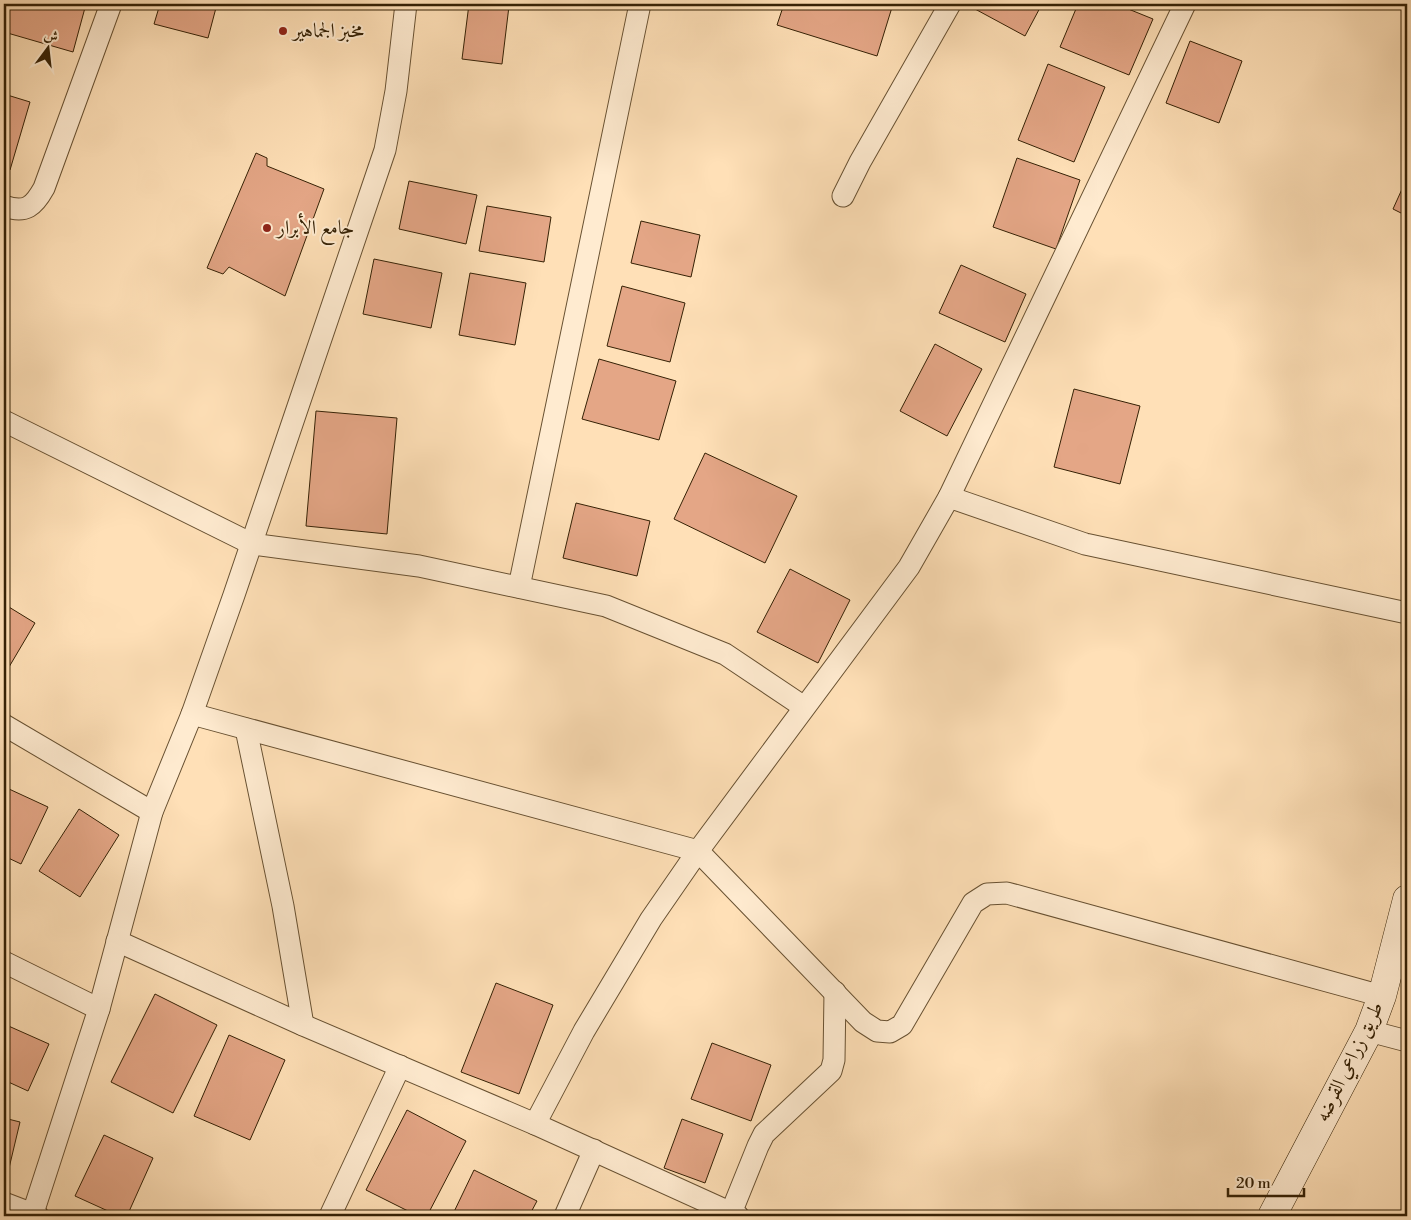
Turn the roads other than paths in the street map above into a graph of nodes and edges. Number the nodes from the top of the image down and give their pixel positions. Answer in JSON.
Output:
{"nodes":[{"id":1,"x":111,"y":4,"type":"edge"},
{"id":2,"x":406,"y":4,"type":"edge"},
{"id":3,"x":640,"y":4,"type":"edge"},
{"id":4,"x":950,"y":4,"type":"edge"},
{"id":5,"x":1185,"y":4,"type":"edge"},
{"id":6,"x":842,"y":196,"type":"dead end"},
{"id":7,"x":4,"y":206,"type":"edge"},
{"id":8,"x":4,"y":421,"type":"edge"},
{"id":9,"x":949,"y":497,"type":"junction"},
{"id":10,"x":252,"y":544,"type":"junction"},
{"id":11,"x":519,"y":587,"type":"junction"},
{"id":12,"x":1407,"y":613,"type":"edge"},
{"id":13,"x":804,"y":707,"type":"junction"},
{"id":14,"x":192,"y":714,"type":"junction"},
{"id":15,"x":4,"y":725,"type":"edge"},
{"id":16,"x":246,"y":729,"type":"junction"},
{"id":17,"x":152,"y":812,"type":"junction"},
{"id":18,"x":698,"y":851,"type":"junction"},
{"id":19,"x":1407,"y":899,"type":"edge"},
{"id":20,"x":117,"y":941,"type":"junction"},
{"id":21,"x":4,"y":962,"type":"edge"},
{"id":22,"x":835,"y":992,"type":"junction"},
{"id":23,"x":1382,"y":996,"type":"junction"},
{"id":24,"x":99,"y":1010,"type":"junction"},
{"id":25,"x":303,"y":1025,"type":"junction"},
{"id":26,"x":1370,"y":1031,"type":"junction"},
{"id":27,"x":1407,"y":1041,"type":"edge"},
{"id":28,"x":400,"y":1066,"type":"junction"},
{"id":29,"x":535,"y":1124,"type":"junction"},
{"id":30,"x":594,"y":1150,"type":"junction"},
{"id":31,"x":4,"y":1204,"type":"edge"},
{"id":32,"x":734,"y":1214,"type":"edge"},
{"id":33,"x":35,"y":1216,"type":"edge"},
{"id":34,"x":330,"y":1216,"type":"edge"},
{"id":35,"x":565,"y":1216,"type":"edge"},
{"id":36,"x":1272,"y":1216,"type":"edge"}],
"edges":[{"from":1,"to":7,"type":"street"},
{"from":2,"to":10,"type":"street"},
{"from":3,"to":11,"type":"street"},
{"from":4,"to":6,"type":"street"},
{"from":5,"to":9,"type":"street"},
{"from":8,"to":10,"type":"street"},
{"from":9,"to":12,"type":"street"},
{"from":9,"to":13,"type":"street"},
{"from":10,"to":11,"type":"street"},
{"from":10,"to":14,"type":"street"},
{"from":11,"to":13,"type":"street"},
{"from":13,"to":18,"type":"street"},
{"from":14,"to":16,"type":"street"},
{"from":14,"to":17,"type":"street"},
{"from":15,"to":17,"type":"street"},
{"from":16,"to":18,"type":"street"},
{"from":16,"to":25,"type":"street"},
{"from":17,"to":20,"type":"street"},
{"from":18,"to":22,"type":"street"},
{"from":18,"to":29,"type":"street"},
{"from":19,"to":23,"type":"main road","name":"طريق زراعي القرضه"},
{"from":20,"to":24,"type":"street"},
{"from":20,"to":25,"type":"street"},
{"from":21,"to":24,"type":"street"},
{"from":22,"to":23,"type":"street"},
{"from":22,"to":32,"type":"street"},
{"from":23,"to":26,"type":"main road","name":"طريق زراعي القرضه"},
{"from":24,"to":33,"type":"street"},
{"from":25,"to":28,"type":"street"},
{"from":26,"to":27,"type":"street"},
{"from":26,"to":36,"type":"main road","name":"طريق زراعي القرضه"},
{"from":28,"to":29,"type":"street"},
{"from":28,"to":34,"type":"street"},
{"from":29,"to":30,"type":"street"},
{"from":30,"to":32,"type":"street"},
{"from":30,"to":35,"type":"street"},
{"from":31,"to":33,"type":"street"}]}
